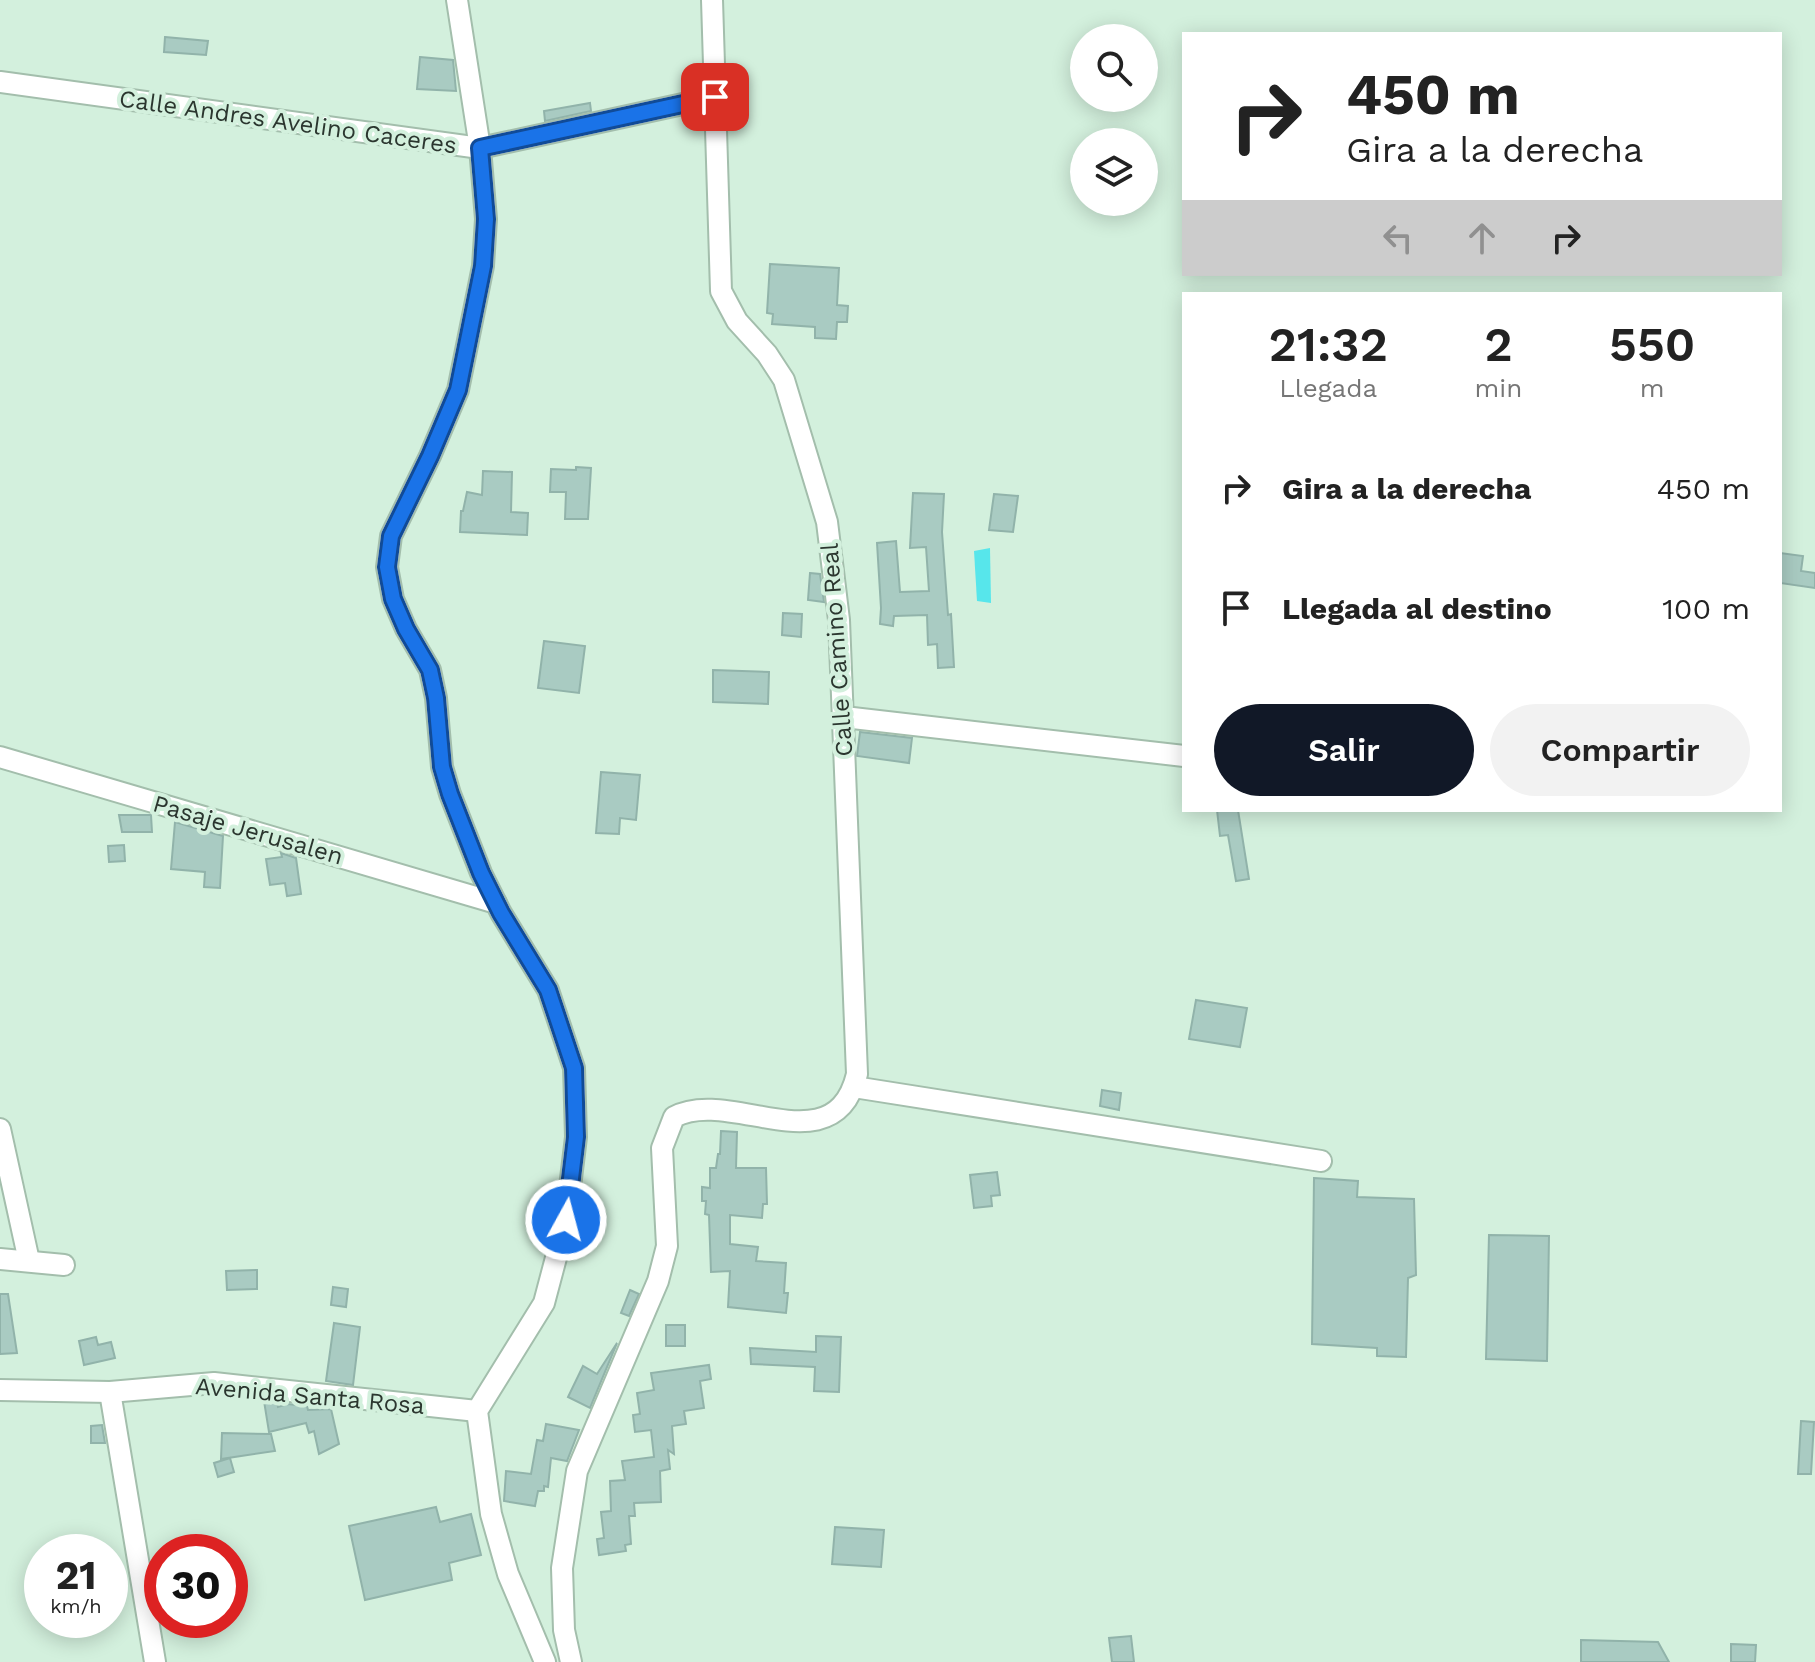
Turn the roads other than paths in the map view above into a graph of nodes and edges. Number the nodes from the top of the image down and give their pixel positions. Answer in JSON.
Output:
{"nodes":[{"id":1,"x":457,"y":0,"type":"edge"},
{"id":2,"x":712,"y":0,"type":"edge"},
{"id":3,"x":0,"y":82,"type":"edge"},
{"id":4,"x":715,"y":97,"type":"junction"},
{"id":5,"x":480,"y":148,"type":"junction"},
{"id":6,"x":844,"y":717,"type":"junction"},
{"id":7,"x":1182,"y":756,"type":"edge"},
{"id":8,"x":0,"y":757,"type":"edge"},
{"id":9,"x":496,"y":903,"type":"junction"},
{"id":10,"x":854,"y":1087,"type":"junction"},
{"id":11,"x":0,"y":1129,"type":"edge"},
{"id":12,"x":1321,"y":1161,"type":"dead end"},
{"id":13,"x":0,"y":1259,"type":"edge"},
{"id":14,"x":29,"y":1261,"type":"junction"},
{"id":15,"x":64,"y":1265,"type":"dead end"},
{"id":16,"x":0,"y":1390,"type":"edge"},
{"id":17,"x":110,"y":1392,"type":"junction"},
{"id":18,"x":477,"y":1411,"type":"junction"},
{"id":19,"x":155,"y":1662,"type":"edge"},
{"id":20,"x":545,"y":1662,"type":"edge"},
{"id":21,"x":571,"y":1662,"type":"edge"}],
"edges":[{"from":1,"to":5,"type":"street"},
{"from":2,"to":4,"type":"street","name":"Calle Camino Real"},
{"from":3,"to":5,"type":"street","name":"Calle Andres Avelino Caceres"},
{"from":4,"to":5,"type":"street","name":"Calle Andres Avelino Caceres"},
{"from":4,"to":6,"type":"street","name":"Calle Camino Real"},
{"from":5,"to":9,"type":"street"},
{"from":6,"to":7,"type":"street"},
{"from":6,"to":10,"type":"street","name":"Calle Camino Real"},
{"from":8,"to":9,"type":"street","name":"Pasaje Jerusalen"},
{"from":9,"to":18,"type":"street"},
{"from":10,"to":12,"type":"street"},
{"from":10,"to":21,"type":"street"},
{"from":11,"to":14,"type":"street"},
{"from":13,"to":14,"type":"street"},
{"from":14,"to":15,"type":"street"},
{"from":16,"to":17,"type":"street","name":"Avenida Santa Rosa"},
{"from":17,"to":18,"type":"street","name":"Avenida Santa Rosa"},
{"from":17,"to":19,"type":"street"},
{"from":18,"to":20,"type":"street"}]}
